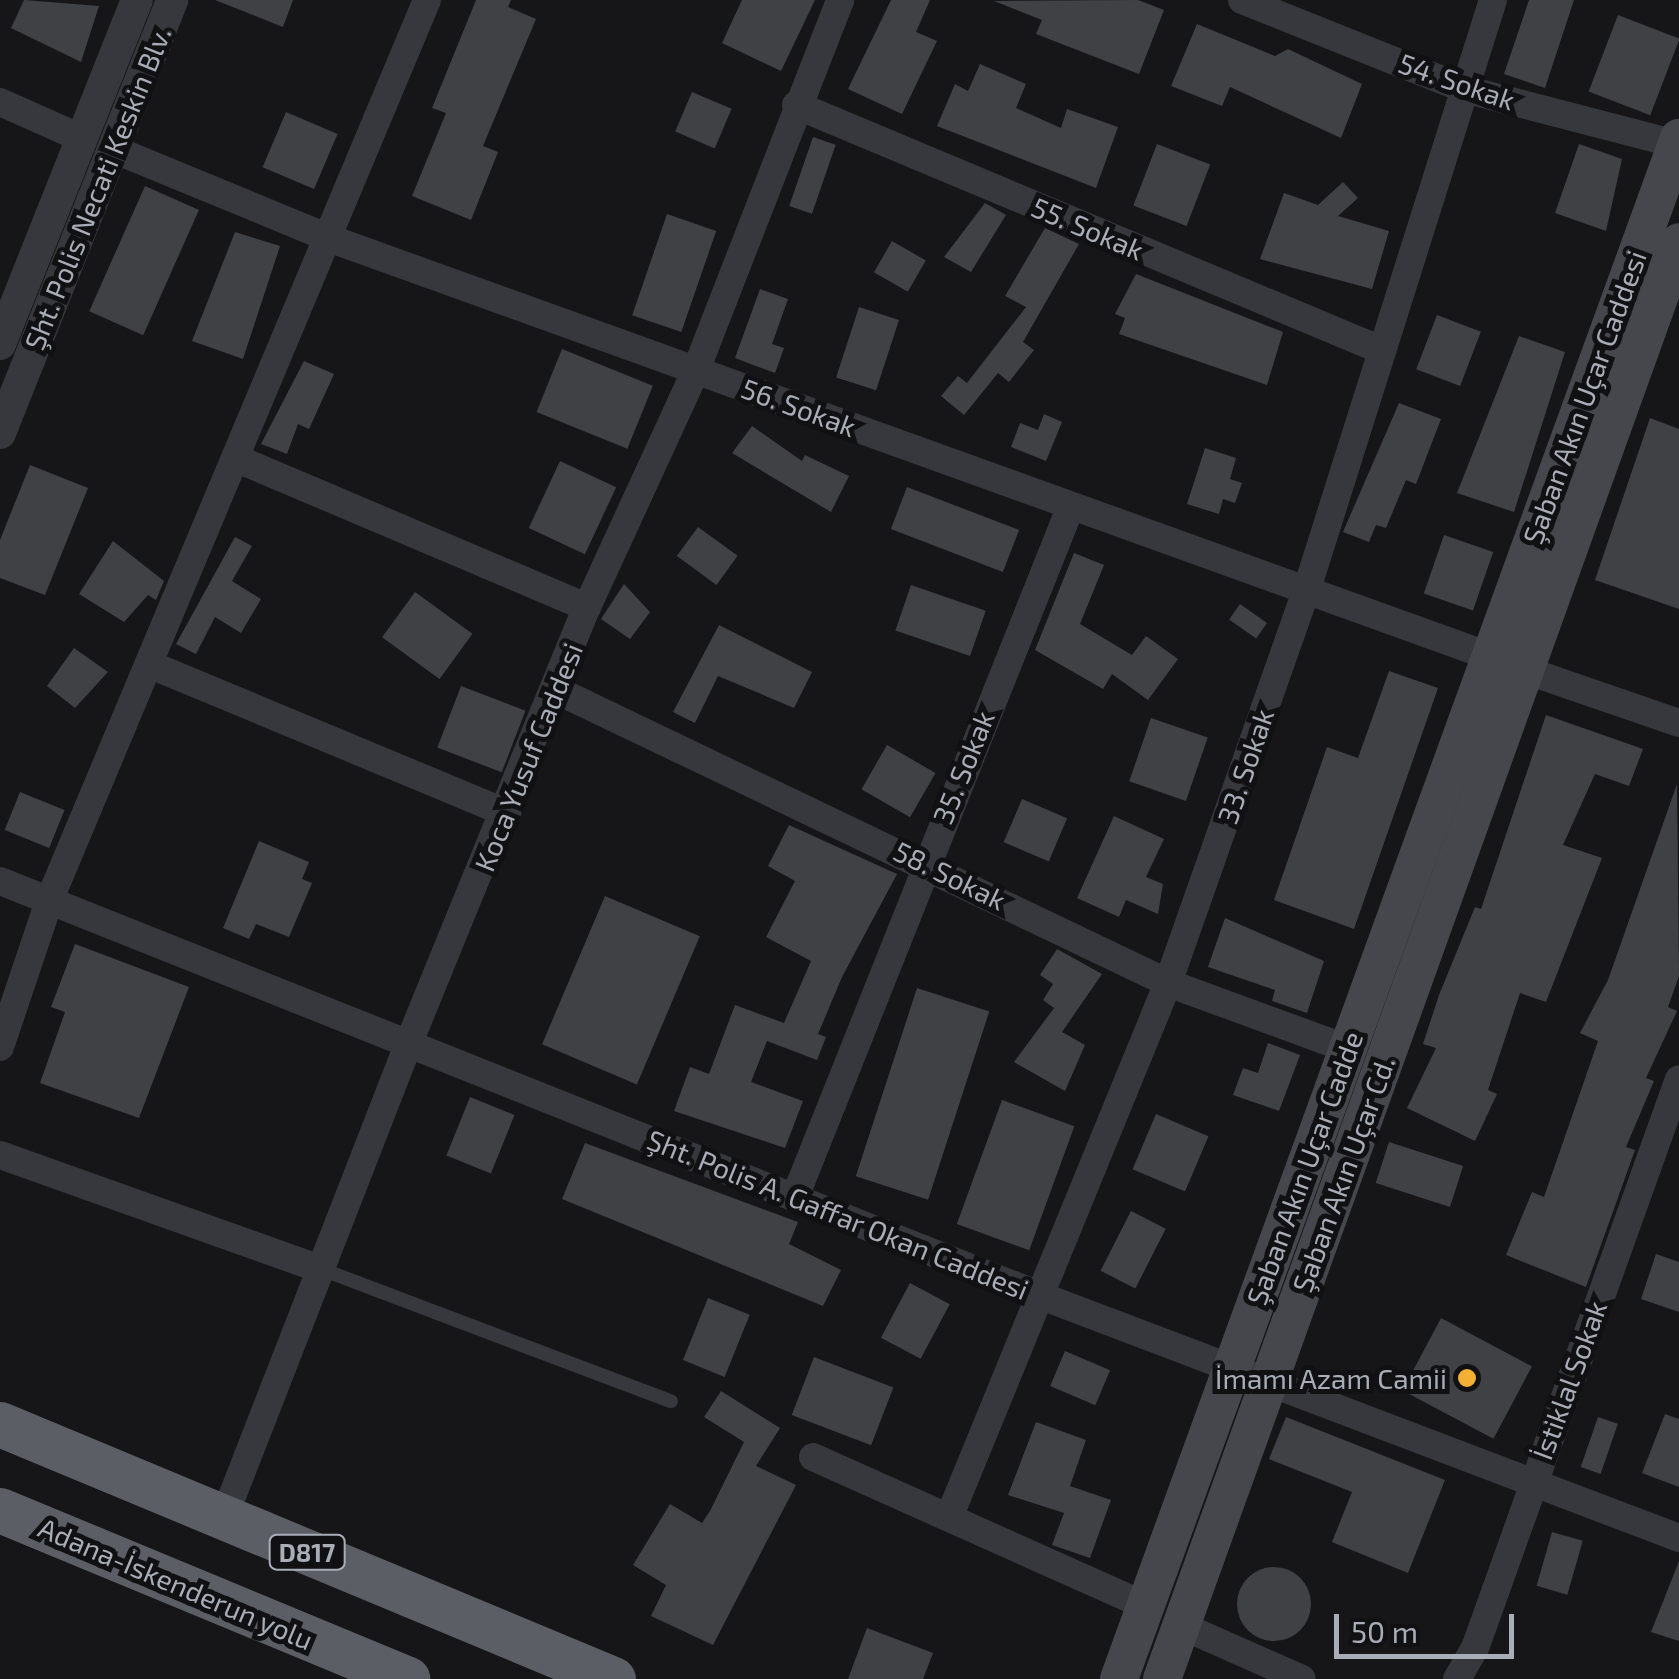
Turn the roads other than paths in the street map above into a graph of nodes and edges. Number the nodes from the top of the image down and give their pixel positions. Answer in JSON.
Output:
{"nodes":[{"id":1,"x":137,"y":0,"type":"edge"},
{"id":2,"x":172,"y":0,"type":"edge"},
{"id":3,"x":427,"y":0,"type":"edge"},
{"id":4,"x":840,"y":0,"type":"edge"},
{"id":5,"x":1242,"y":0,"type":"edge"},
{"id":6,"x":1492,"y":0,"type":"edge"},
{"id":7,"x":1464,"y":89,"type":"junction"},
{"id":8,"x":0,"y":102,"type":"edge"},
{"id":9,"x":796,"y":105,"type":"junction"},
{"id":10,"x":1678,"y":141,"type":"edge"},
{"id":11,"x":98,"y":144,"type":"junction"},
{"id":12,"x":330,"y":239,"type":"junction"},
{"id":13,"x":1679,"y":242,"type":"edge"},
{"id":14,"x":0,"y":344,"type":"edge"},
{"id":15,"x":1381,"y":350,"type":"junction"},
{"id":16,"x":696,"y":370,"type":"junction"},
{"id":17,"x":0,"y":432,"type":"edge"},
{"id":18,"x":240,"y":460,"type":"junction"},
{"id":19,"x":1070,"y":506,"type":"junction"},
{"id":20,"x":1306,"y":592,"type":"junction"},
{"id":21,"x":587,"y":607,"type":"junction"},
{"id":22,"x":1489,"y":656,"type":"junction"},
{"id":23,"x":151,"y":665,"type":"junction"},
{"id":24,"x":1525,"y":670,"type":"junction"},
{"id":25,"x":556,"y":690,"type":"junction"},
{"id":26,"x":1679,"y":723,"type":"edge"},
{"id":27,"x":507,"y":812,"type":"junction"},
{"id":28,"x":924,"y":862,"type":"junction"},
{"id":29,"x":0,"y":880,"type":"edge"},
{"id":30,"x":49,"y":902,"type":"junction"},
{"id":31,"x":1168,"y":983,"type":"junction"},
{"id":32,"x":410,"y":1040,"type":"junction"},
{"id":33,"x":0,"y":1047,"type":"edge"},
{"id":34,"x":1348,"y":1048,"type":"junction"},
{"id":35,"x":1679,"y":1079,"type":"edge"},
{"id":36,"x":0,"y":1155,"type":"edge"},
{"id":37,"x":795,"y":1198,"type":"junction"},
{"id":38,"x":321,"y":1269,"type":"junction"},
{"id":39,"x":1044,"y":1297,"type":"junction"},
{"id":40,"x":1233,"y":1365,"type":"junction"},
{"id":41,"x":1267,"y":1384,"type":"junction"},
{"id":42,"x":671,"y":1400,"type":"dead end"},
{"id":43,"x":0,"y":1424,"type":"edge"},
{"id":44,"x":813,"y":1457,"type":"dead end"},
{"id":45,"x":1531,"y":1482,"type":"junction"},
{"id":46,"x":0,"y":1510,"type":"edge"},
{"id":47,"x":950,"y":1515,"type":"junction"},
{"id":48,"x":224,"y":1517,"type":"junction"},
{"id":49,"x":1679,"y":1538,"type":"edge"},
{"id":50,"x":1146,"y":1606,"type":"junction"},
{"id":51,"x":1180,"y":1625,"type":"junction"},
{"id":52,"x":406,"y":1679,"type":"edge"},
{"id":53,"x":613,"y":1679,"type":"edge"},
{"id":54,"x":1119,"y":1679,"type":"edge"},
{"id":55,"x":1162,"y":1679,"type":"edge"},
{"id":56,"x":1302,"y":1679,"type":"edge"},
{"id":57,"x":1457,"y":1679,"type":"edge"}],
"edges":[{"from":1,"to":11,"type":"street","name":"Şht. Polis Necati Keskin Blv."},
{"from":2,"to":11,"type":"street","name":"Şht. Polis Necati Keskin Blv."},
{"from":3,"to":12,"type":"street"},
{"from":4,"to":9,"type":"street","name":"Koca Yusuf Caddesi"},
{"from":5,"to":7,"type":"street","name":"54. Sokak"},
{"from":6,"to":7,"type":"street","name":"33. Sokak"},
{"from":7,"to":10,"type":"street","name":"54. Sokak"},
{"from":7,"to":15,"type":"street","name":"33. Sokak"},
{"from":8,"to":11,"type":"street","name":"56. Sokak"},
{"from":9,"to":15,"type":"street","name":"55. Sokak"},
{"from":9,"to":16,"type":"street","name":"Koca Yusuf Caddesi"},
{"from":10,"to":22,"type":"main road","name":"Şaban Akın Uçar Caddesi"},
{"from":11,"to":12,"type":"street","name":"56. Sokak"},
{"from":11,"to":14,"type":"street","name":"Şht. Polis Necati Keskin Blv."},
{"from":11,"to":17,"type":"street","name":"Şht. Polis Necati Keskin Blv."},
{"from":12,"to":16,"type":"street","name":"56. Sokak"},
{"from":12,"to":18,"type":"street"},
{"from":13,"to":24,"type":"main road","name":"Şaban Akın Uçar Caddesi"},
{"from":15,"to":20,"type":"street","name":"33. Sokak"},
{"from":16,"to":19,"type":"street","name":"56. Sokak"},
{"from":16,"to":21,"type":"street","name":"Koca Yusuf Caddesi"},
{"from":18,"to":21,"type":"street"},
{"from":18,"to":23,"type":"street"},
{"from":19,"to":20,"type":"street","name":"56. Sokak"},
{"from":19,"to":28,"type":"street","name":"35. Sokak"},
{"from":20,"to":22,"type":"street","name":"56. Sokak"},
{"from":20,"to":31,"type":"street","name":"33. Sokak"},
{"from":21,"to":25,"type":"street","name":"Koca Yusuf Caddesi"},
{"from":22,"to":24,"type":"main road"},
{"from":22,"to":34,"type":"main road","name":"Şaban Akın Uçar Cadde"},
{"from":23,"to":27,"type":"street"},
{"from":23,"to":30,"type":"street"},
{"from":24,"to":26,"type":"street"},
{"from":24,"to":41,"type":"main road","name":"Şaban Akın Uçar Cd."},
{"from":25,"to":27,"type":"street","name":"Koca Yusuf Caddesi"},
{"from":25,"to":28,"type":"street","name":"58. Sokak"},
{"from":27,"to":32,"type":"street","name":"Koca Yusuf Caddesi"},
{"from":28,"to":31,"type":"street","name":"58. Sokak"},
{"from":28,"to":37,"type":"street","name":"35. Sokak"},
{"from":29,"to":30,"type":"street","name":"Şht. Polis A. Gaffar Okan Caddesi"},
{"from":30,"to":32,"type":"street","name":"Şht. Polis A. Gaffar Okan Caddesi"},
{"from":30,"to":33,"type":"street"},
{"from":31,"to":34,"type":"street","name":"58. Sokak"},
{"from":31,"to":39,"type":"street","name":"33. Sokak"},
{"from":32,"to":37,"type":"street","name":"Şht. Polis A. Gaffar Okan Caddesi"},
{"from":32,"to":38,"type":"street","name":"Koca Yusuf Caddesi"},
{"from":34,"to":40,"type":"main road","name":"Şaban Akın Uçar Cadde"},
{"from":35,"to":45,"type":"street","name":"İstiklal Sokak"},
{"from":36,"to":38,"type":"street"},
{"from":37,"to":39,"type":"street","name":"Şht. Polis A. Gaffar Okan Caddesi"},
{"from":38,"to":42,"type":"lane"},
{"from":38,"to":48,"type":"street","name":"Koca Yusuf Caddesi"},
{"from":39,"to":40,"type":"street","name":"Şht. Polis A. Gaffar Okan Caddesi"},
{"from":39,"to":47,"type":"street","name":"33. Sokak"},
{"from":40,"to":41,"type":"street","name":"Şht. Polis A. Gaffar Okan Caddesi"},
{"from":40,"to":50,"type":"main road","name":"Şaban Akın Uçar Cadde"},
{"from":41,"to":45,"type":"street","name":"Şht. Polis A. Gaffar Okan Caddesi"},
{"from":41,"to":51,"type":"main road","name":"Şaban Akın Uçar Cd."},
{"from":43,"to":48,"type":"highway","number":"D817"},
{"from":44,"to":47,"type":"street"},
{"from":45,"to":49,"type":"street","name":"Şht. Polis A. Gaffar Okan Caddesi"},
{"from":45,"to":57,"type":"street","name":"İstiklal Sokak"},
{"from":46,"to":52,"type":"highway","name":"Adana-İskenderun yolu"},
{"from":47,"to":50,"type":"street"},
{"from":48,"to":53,"type":"highway","number":"D817"},
{"from":50,"to":54,"type":"main road","name":"Şaban Akın Uçar Cadde"},
{"from":51,"to":55,"type":"main road","name":"Şaban Akın Uçar Cd."},
{"from":51,"to":56,"type":"street"}]}
